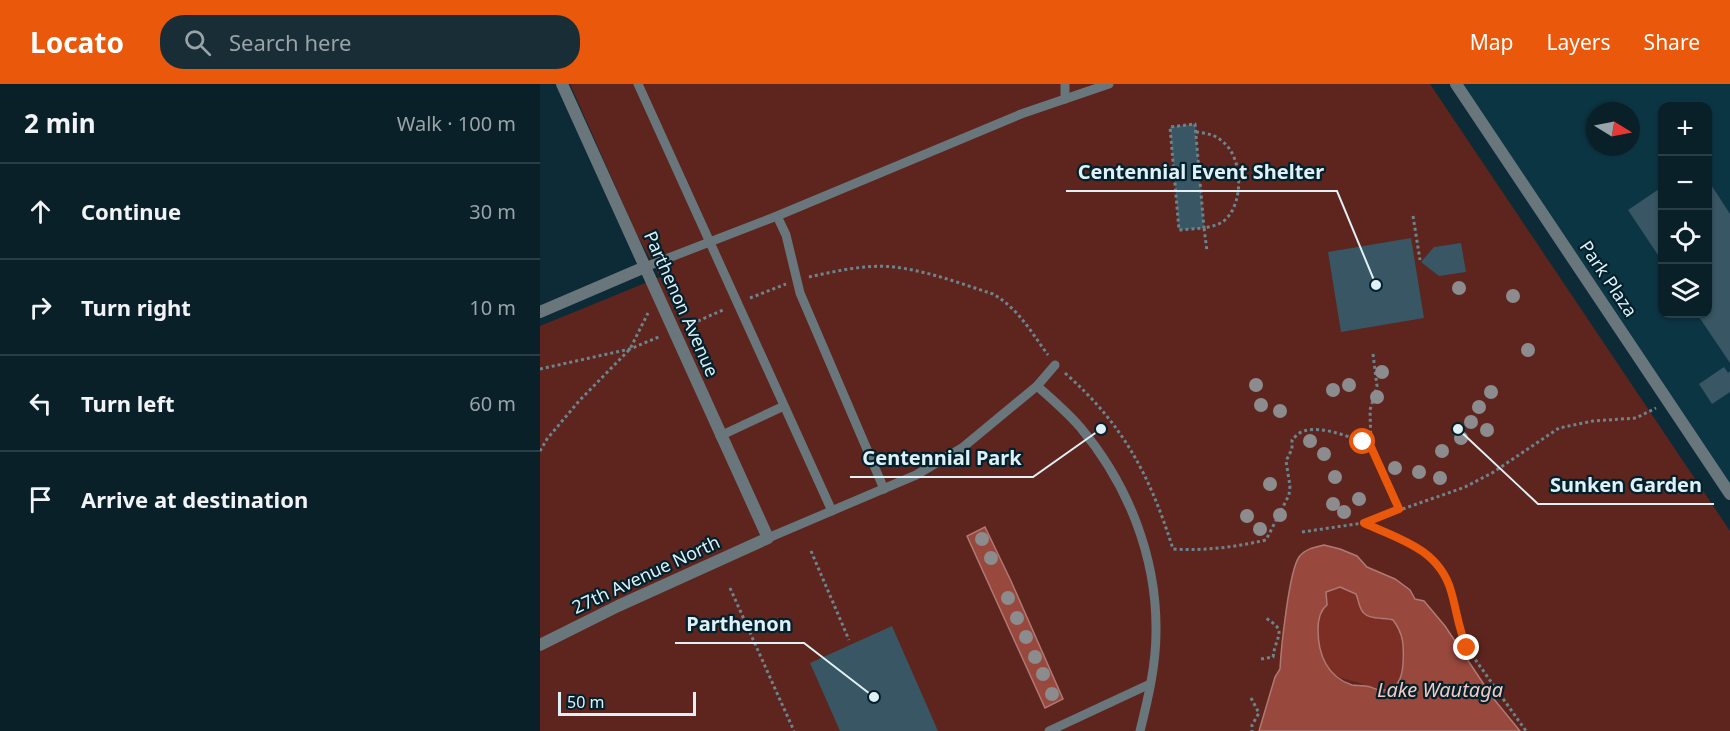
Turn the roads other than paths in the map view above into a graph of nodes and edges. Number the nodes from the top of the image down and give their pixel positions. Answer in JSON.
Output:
{"nodes":[{"id":1,"x":562,"y":84,"type":"edge"},
{"id":2,"x":638,"y":84,"type":"edge"},
{"id":3,"x":1065,"y":84,"type":"edge"},
{"id":4,"x":1109,"y":84,"type":"edge"},
{"id":5,"x":1456,"y":84,"type":"edge"},
{"id":6,"x":1065,"y":99,"type":"junction"},
{"id":7,"x":777,"y":216,"type":"junction"},
{"id":8,"x":709,"y":241,"type":"junction"},
{"id":9,"x":645,"y":267,"type":"junction"},
{"id":10,"x":540,"y":312,"type":"edge"},
{"id":11,"x":1055,"y":365,"type":"road end"},
{"id":12,"x":1037,"y":386,"type":"junction"},
{"id":13,"x":784,"y":406,"type":"junction"},
{"id":14,"x":720,"y":436,"type":"junction"},
{"id":15,"x":884,"y":489,"type":"junction"},
{"id":16,"x":1730,"y":494,"type":"edge"},
{"id":17,"x":832,"y":511,"type":"junction"},
{"id":18,"x":768,"y":538,"type":"junction"},
{"id":19,"x":540,"y":645,"type":"edge"},
{"id":20,"x":1150,"y":684,"type":"junction"},
{"id":21,"x":1049,"y":731,"type":"edge"},
{"id":22,"x":1140,"y":731,"type":"edge"}],
"edges":[{"from":1,"to":9,"type":"street","name":"Parthenon Avenue"},
{"from":2,"to":8,"type":"lane"},
{"from":3,"to":6,"type":"lane"},
{"from":4,"to":6,"type":"lane"},
{"from":5,"to":16,"type":"street","name":"Park Plaza"},
{"from":6,"to":7,"type":"lane"},
{"from":7,"to":8,"type":"lane"},
{"from":7,"to":15,"type":"lane"},
{"from":8,"to":9,"type":"lane"},
{"from":8,"to":13,"type":"lane"},
{"from":9,"to":10,"type":"street"},
{"from":9,"to":14,"type":"street","name":"Parthenon Avenue"},
{"from":11,"to":12,"type":"lane"},
{"from":12,"to":15,"type":"lane"},
{"from":12,"to":20,"type":"lane"},
{"from":13,"to":14,"type":"lane"},
{"from":13,"to":17,"type":"lane"},
{"from":14,"to":18,"type":"street","name":"Parthenon Avenue"},
{"from":15,"to":17,"type":"lane"},
{"from":17,"to":18,"type":"lane"},
{"from":18,"to":19,"type":"street","name":"27th Avenue North"},
{"from":20,"to":21,"type":"lane"},
{"from":20,"to":22,"type":"lane"}]}
